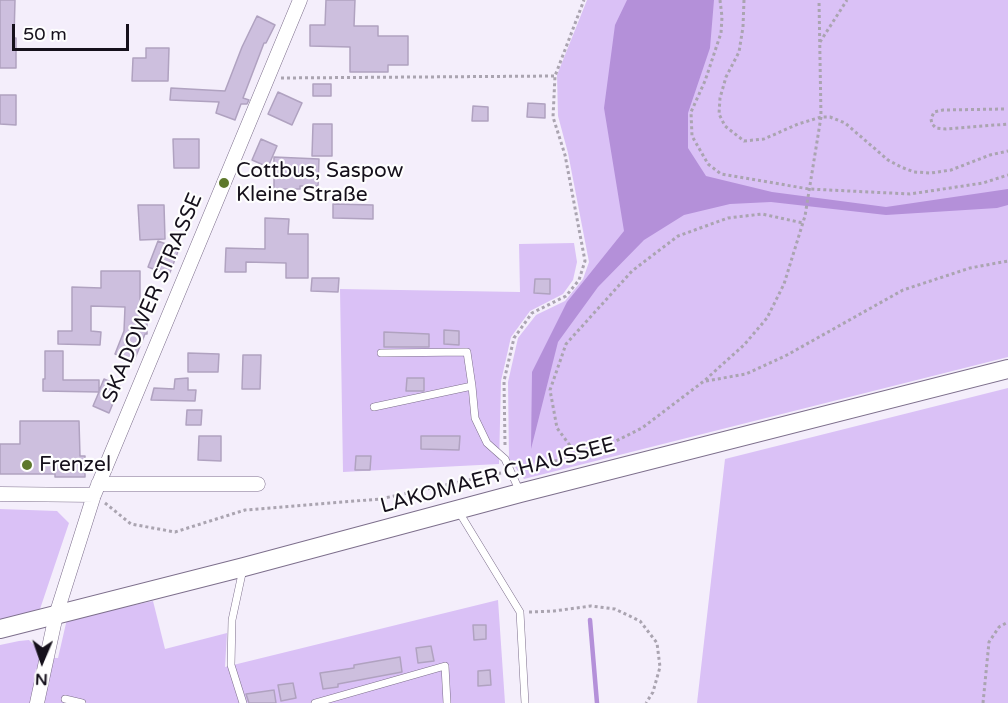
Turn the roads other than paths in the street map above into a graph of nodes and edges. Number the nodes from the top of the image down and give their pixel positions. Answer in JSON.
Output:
{"nodes":[{"id":1,"x":300,"y":0,"type":"edge"},
{"id":2,"x":381,"y":354,"type":"dead end"},
{"id":3,"x":1008,"y":369,"type":"edge"},
{"id":4,"x":472,"y":386,"type":"junction"},
{"id":5,"x":374,"y":408,"type":"dead end"},
{"id":6,"x":258,"y":484,"type":"dead end"},
{"id":7,"x":96,"y":489,"type":"junction"},
{"id":8,"x":520,"y":493,"type":"junction"},
{"id":9,"x":0,"y":494,"type":"edge"},
{"id":10,"x":458,"y":510,"type":"junction"},
{"id":11,"x":244,"y":567,"type":"junction"},
{"id":12,"x":56,"y":615,"type":"junction"},
{"id":13,"x":0,"y":628,"type":"edge"},
{"id":14,"x":65,"y":699,"type":"dead end"},
{"id":15,"x":37,"y":703,"type":"edge"},
{"id":16,"x":82,"y":703,"type":"edge"},
{"id":17,"x":243,"y":703,"type":"edge"},
{"id":18,"x":315,"y":703,"type":"edge"},
{"id":19,"x":447,"y":703,"type":"edge"},
{"id":20,"x":525,"y":703,"type":"edge"}],
"edges":[{"from":1,"to":7,"type":"street","name":"SKADOWER STRASSE"},
{"from":2,"to":4,"type":"lane"},
{"from":3,"to":8,"type":"street","name":"LAKOMAER CHAUSSEE"},
{"from":4,"to":5,"type":"lane"},
{"from":4,"to":8,"type":"lane"},
{"from":6,"to":7,"type":"street"},
{"from":7,"to":9,"type":"street"},
{"from":7,"to":12,"type":"street","name":"SKADOWER STRASSE"},
{"from":8,"to":10,"type":"street","name":"LAKOMAER CHAUSSEE"},
{"from":10,"to":11,"type":"street","name":"LAKOMAER CHAUSSEE"},
{"from":10,"to":20,"type":"lane"},
{"from":11,"to":12,"type":"street","name":"LAKOMAER CHAUSSEE"},
{"from":11,"to":17,"type":"lane"},
{"from":12,"to":13,"type":"street","name":"LAKOMAER CHAUSSEE"},
{"from":12,"to":15,"type":"street","name":"SKADOWER STRASSE"},
{"from":14,"to":16,"type":"lane"},
{"from":18,"to":19,"type":"lane"}]}
